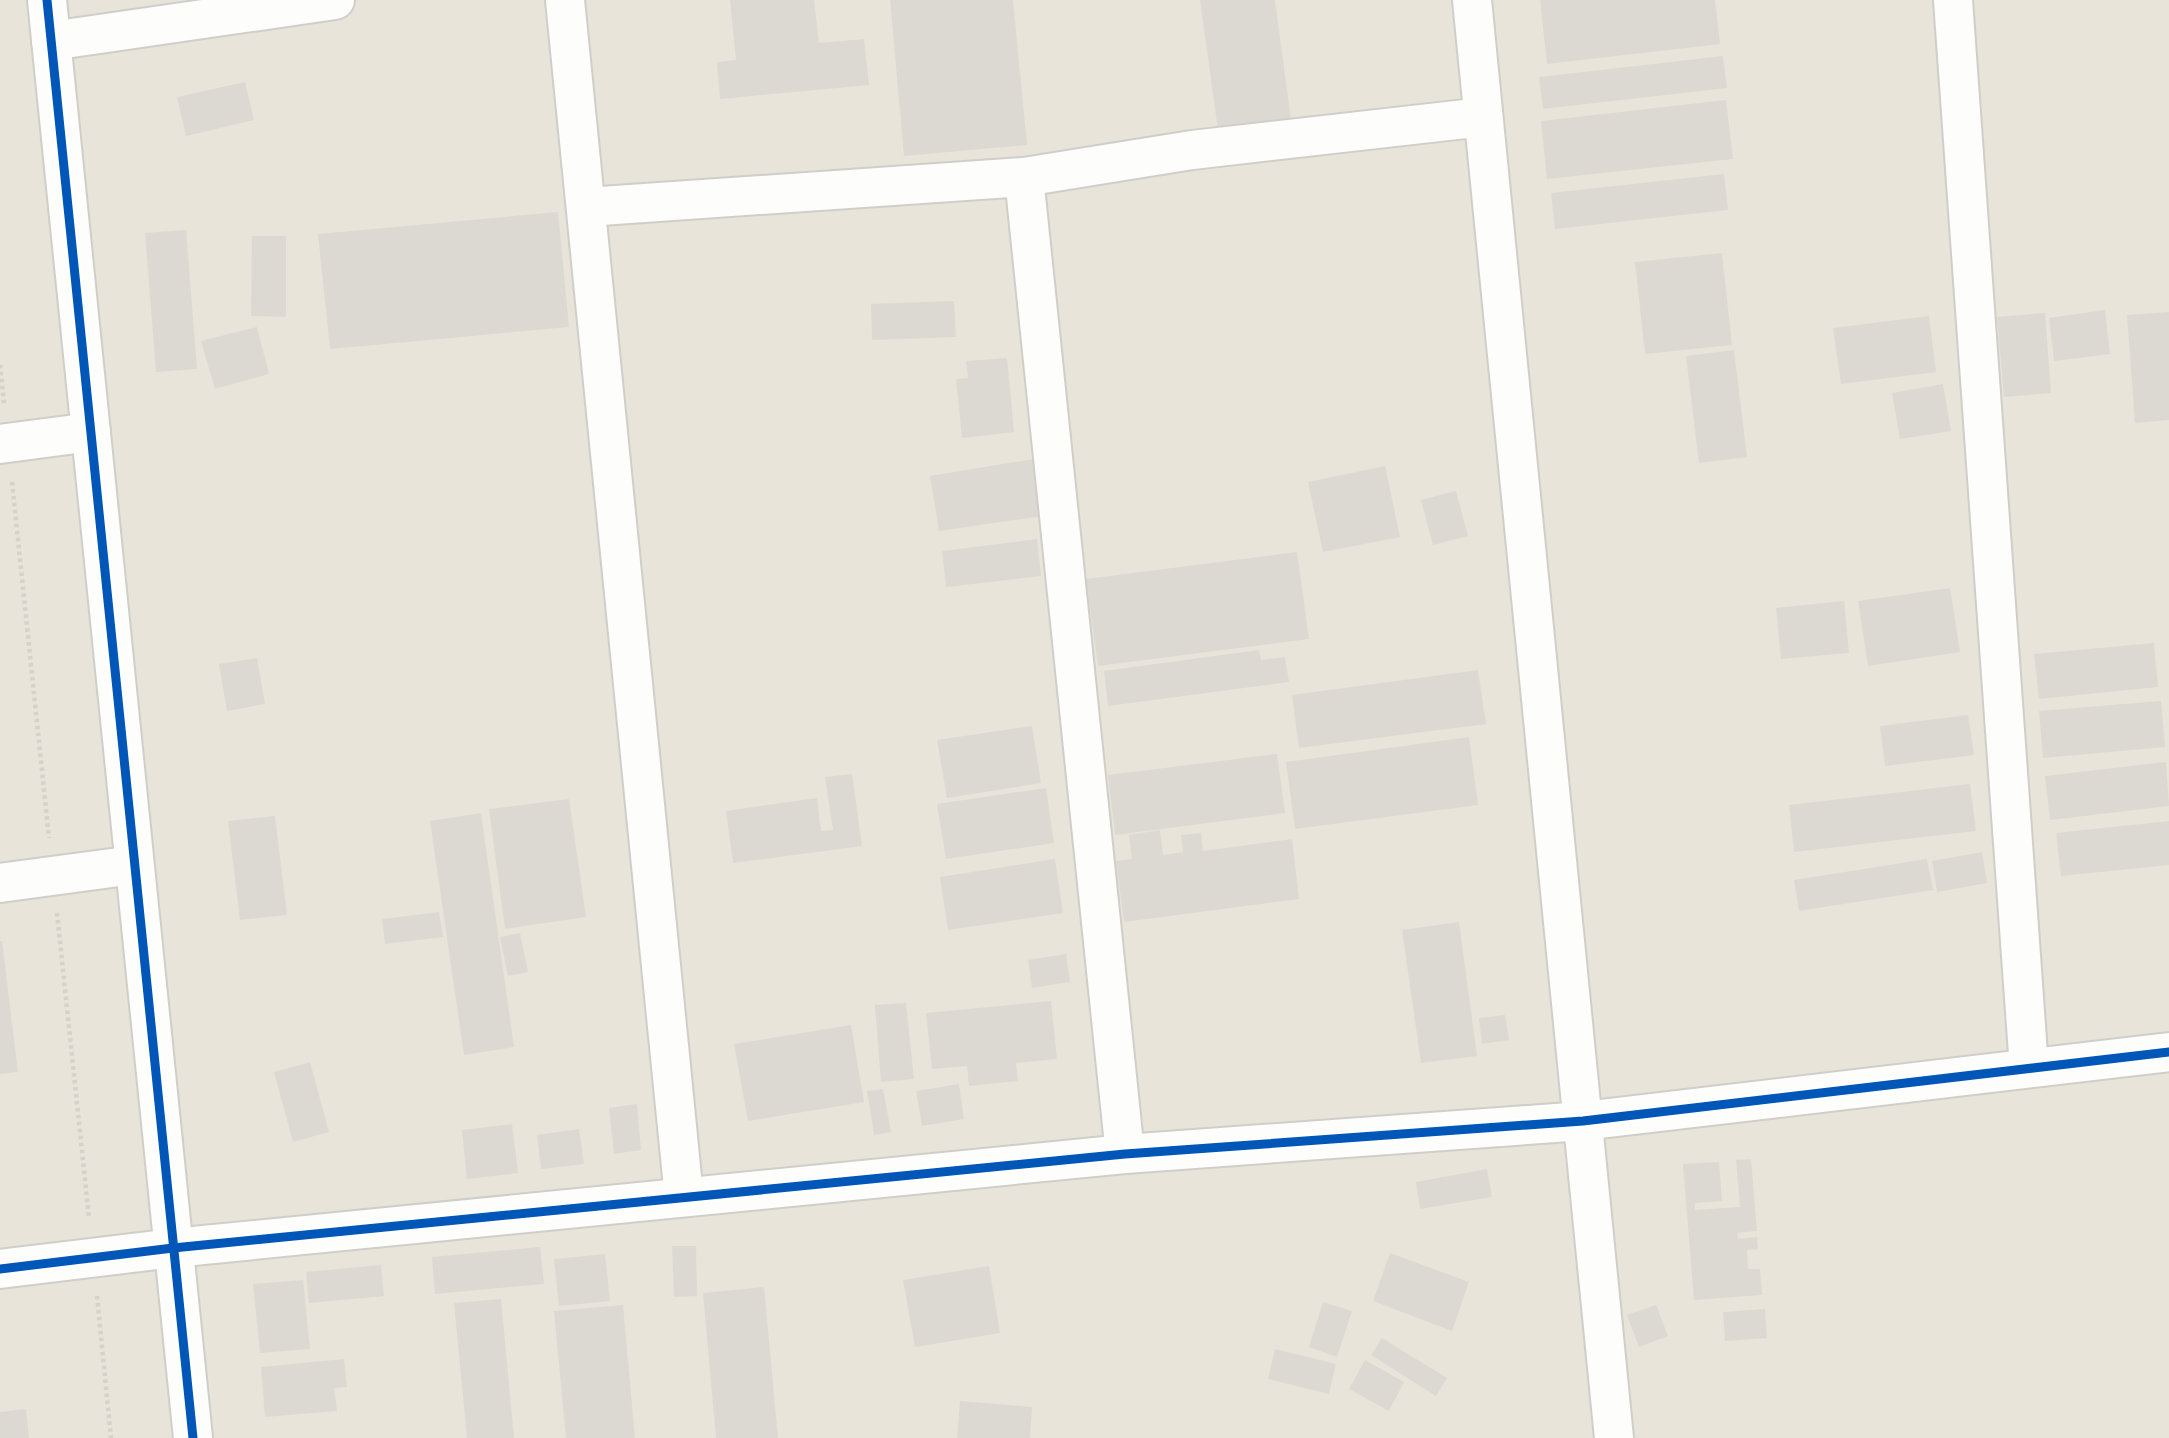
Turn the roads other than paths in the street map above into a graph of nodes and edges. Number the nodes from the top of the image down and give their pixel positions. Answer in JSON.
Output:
{"nodes":[{"id":1,"x":47,"y":0,"type":"edge"},
{"id":2,"x":335,"y":0,"type":"edge"},
{"id":3,"x":565,"y":0,"type":"edge"},
{"id":4,"x":1472,"y":0,"type":"edge"},
{"id":5,"x":1953,"y":0,"type":"edge"},
{"id":6,"x":51,"y":41,"type":"junction"},
{"id":7,"x":1483,"y":117,"type":"junction"},
{"id":8,"x":1024,"y":177,"type":"junction"},
{"id":9,"x":586,"y":207,"type":"junction"},
{"id":10,"x":91,"y":432,"type":"junction"},
{"id":11,"x":0,"y":444,"type":"edge"},
{"id":12,"x":134,"y":865,"type":"junction"},
{"id":13,"x":0,"y":883,"type":"edge"},
{"id":14,"x":2169,"y":1052,"type":"edge"},
{"id":15,"x":2029,"y":1068,"type":"junction"},
{"id":16,"x":1583,"y":1121,"type":"junction"},
{"id":17,"x":1125,"y":1154,"type":"junction"},
{"id":18,"x":684,"y":1197,"type":"junction"},
{"id":19,"x":173,"y":1248,"type":"junction"},
{"id":20,"x":0,"y":1269,"type":"edge"},
{"id":21,"x":192,"y":1438,"type":"edge"},
{"id":22,"x":1614,"y":1438,"type":"edge"}],
"edges":[{"from":1,"to":6,"type":"street"},
{"from":2,"to":6,"type":"street"},
{"from":3,"to":9,"type":"street"},
{"from":4,"to":7,"type":"street"},
{"from":5,"to":15,"type":"street"},
{"from":6,"to":10,"type":"street"},
{"from":7,"to":8,"type":"street"},
{"from":7,"to":16,"type":"street"},
{"from":8,"to":9,"type":"street"},
{"from":8,"to":17,"type":"street"},
{"from":9,"to":18,"type":"street"},
{"from":10,"to":11,"type":"street"},
{"from":10,"to":12,"type":"street"},
{"from":12,"to":13,"type":"street"},
{"from":12,"to":19,"type":"street"},
{"from":14,"to":15,"type":"street"},
{"from":15,"to":16,"type":"street"},
{"from":16,"to":17,"type":"street"},
{"from":16,"to":22,"type":"street"},
{"from":17,"to":18,"type":"street"},
{"from":18,"to":19,"type":"street"},
{"from":19,"to":20,"type":"street"},
{"from":19,"to":21,"type":"street"}]}
